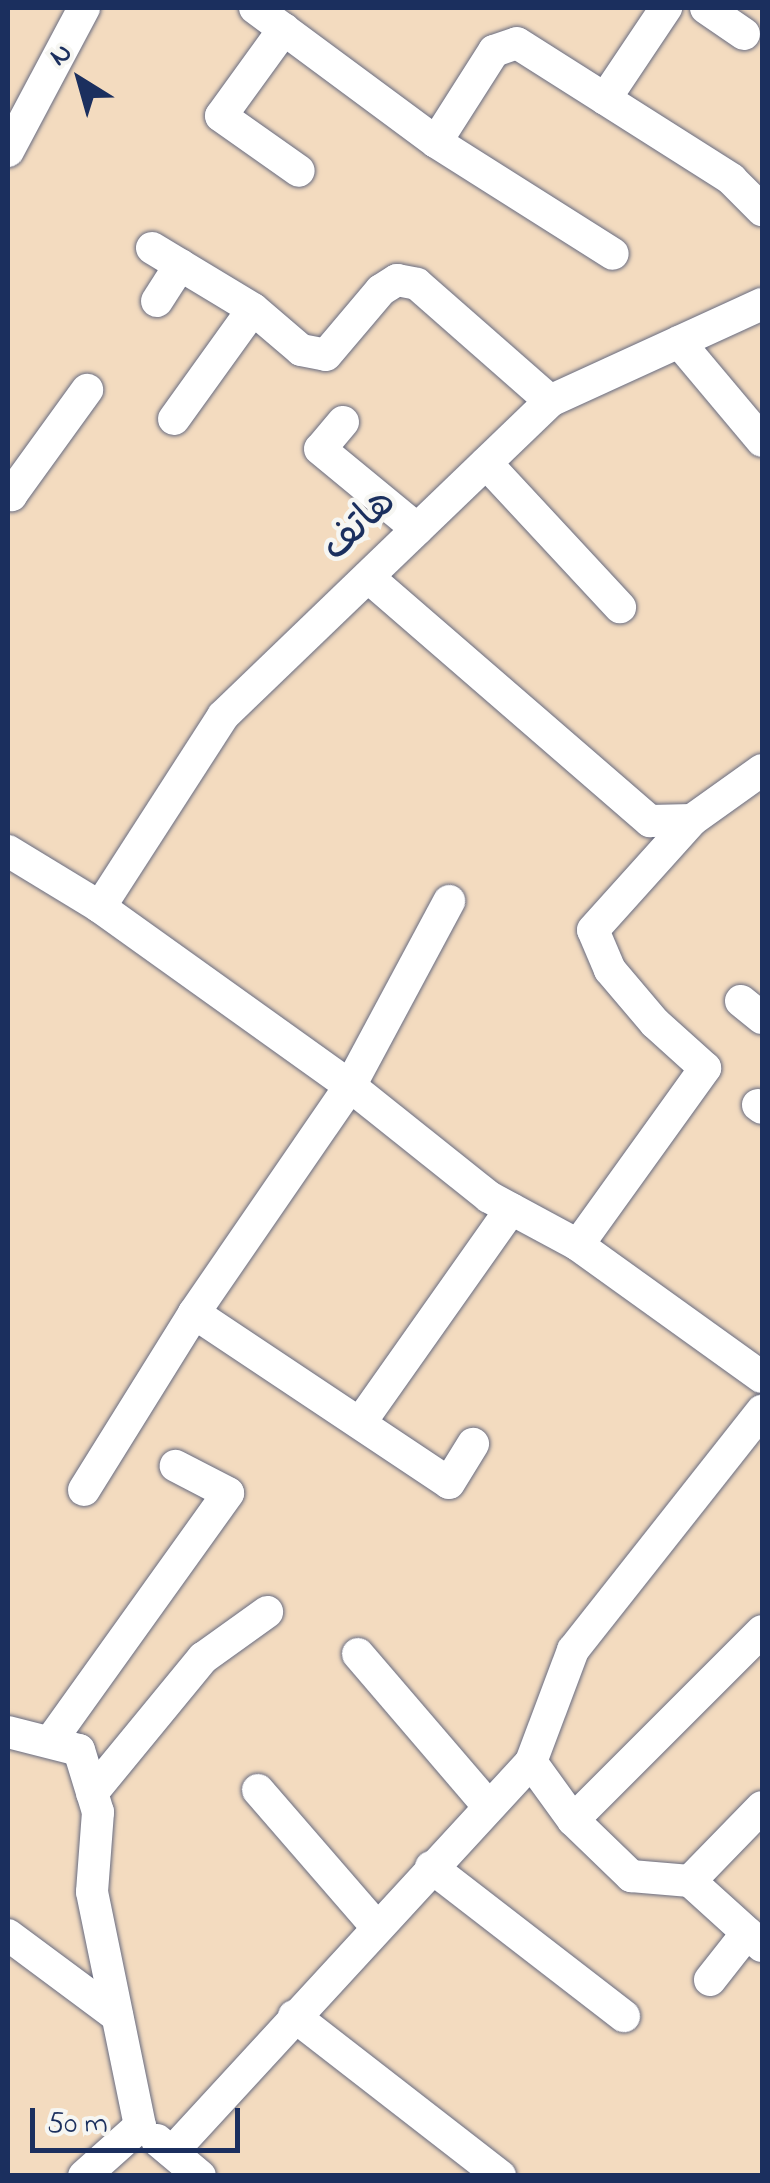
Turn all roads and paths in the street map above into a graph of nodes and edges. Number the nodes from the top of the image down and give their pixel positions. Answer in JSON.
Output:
{"nodes":[{"id":1,"x":84,"y":8,"type":"edge"},
{"id":2,"x":256,"y":8,"type":"edge"},
{"id":3,"x":666,"y":8,"type":"edge"},
{"id":4,"x":709,"y":8,"type":"edge"},
{"id":5,"x":284,"y":29,"type":"junction"},
{"id":6,"x":744,"y":34,"type":"dead end"},
{"id":7,"x":605,"y":99,"type":"junction"},
{"id":8,"x":436,"y":142,"type":"junction"},
{"id":9,"x":8,"y":150,"type":"edge"},
{"id":10,"x":299,"y":171,"type":"dead end"},
{"id":11,"x":762,"y":210,"type":"edge"},
{"id":12,"x":612,"y":254,"type":"dead end"},
{"id":13,"x":157,"y":301,"type":"dead end"},
{"id":14,"x":762,"y":304,"type":"edge"},
{"id":15,"x":253,"y":309,"type":"junction"},
{"id":16,"x":679,"y":342,"type":"junction"},
{"id":17,"x":87,"y":390,"type":"dead end"},
{"id":18,"x":550,"y":400,"type":"junction"},
{"id":19,"x":174,"y":419,"type":"dead end"},
{"id":20,"x":342,"y":422,"type":"dead end"},
{"id":21,"x":762,"y":441,"type":"edge"},
{"id":22,"x":486,"y":463,"type":"junction"},
{"id":23,"x":8,"y":493,"type":"edge"},
{"id":24,"x":418,"y":529,"type":"junction"},
{"id":25,"x":368,"y":577,"type":"junction"},
{"id":26,"x":620,"y":607,"type":"dead end"},
{"id":27,"x":762,"y":770,"type":"edge"},
{"id":28,"x":692,"y":820,"type":"junction"},
{"id":29,"x":8,"y":850,"type":"edge"},
{"id":30,"x":450,"y":901,"type":"dead end"},
{"id":31,"x":100,"y":907,"type":"junction"},
{"id":32,"x":350,"y":1086,"type":"junction"},
{"id":33,"x":511,"y":1209,"type":"junction"},
{"id":34,"x":578,"y":1245,"type":"junction"},
{"id":35,"x":194,"y":1313,"type":"junction"},
{"id":36,"x":762,"y":1378,"type":"edge"},
{"id":37,"x":762,"y":1411,"type":"edge"},
{"id":38,"x":360,"y":1423,"type":"junction"},
{"id":39,"x":473,"y":1444,"type":"dead end"},
{"id":40,"x":176,"y":1466,"type":"dead end"},
{"id":41,"x":84,"y":1490,"type":"dead end"},
{"id":42,"x":268,"y":1612,"type":"dead end"},
{"id":43,"x":762,"y":1631,"type":"edge"},
{"id":44,"x":358,"y":1654,"type":"dead end"},
{"id":45,"x":8,"y":1732,"type":"edge"},
{"id":46,"x":50,"y":1742,"type":"junction"},
{"id":47,"x":531,"y":1762,"type":"junction"},
{"id":48,"x":258,"y":1790,"type":"dead end"},
{"id":49,"x":92,"y":1794,"type":"junction"},
{"id":50,"x":489,"y":1807,"type":"junction"},
{"id":51,"x":762,"y":1808,"type":"edge"},
{"id":52,"x":573,"y":1820,"type":"junction"},
{"id":53,"x":431,"y":1867,"type":"junction"},
{"id":54,"x":690,"y":1881,"type":"junction"},
{"id":55,"x":376,"y":1926,"type":"junction"},
{"id":56,"x":8,"y":1935,"type":"edge"},
{"id":57,"x":755,"y":1939,"type":"edge"},
{"id":58,"x":710,"y":1980,"type":"dead end"},
{"id":59,"x":117,"y":2016,"type":"junction"},
{"id":60,"x":294,"y":2016,"type":"junction"},
{"id":61,"x":624,"y":2016,"type":"dead end"},
{"id":62,"x":140,"y":2126,"type":"junction"},
{"id":63,"x":172,"y":2152,"type":"junction"},
{"id":64,"x":84,"y":2176,"type":"edge"},
{"id":65,"x":200,"y":2176,"type":"edge"},
{"id":66,"x":500,"y":2176,"type":"edge"}],
"edges":[{"from":1,"to":9,"type":"street"},
{"from":2,"to":5,"type":"street"},
{"from":3,"to":7,"type":"street"},
{"from":4,"to":6,"type":"street"},
{"from":5,"to":8,"type":"street"},
{"from":5,"to":10,"type":"street"},
{"from":7,"to":8,"type":"street"},
{"from":7,"to":11,"type":"street"},
{"from":8,"to":12,"type":"street"},
{"from":13,"to":15,"type":"street"},
{"from":14,"to":16,"type":"street","name":"هاتف"},
{"from":15,"to":18,"type":"street"},
{"from":15,"to":19,"type":"street"},
{"from":16,"to":18,"type":"street","name":"هاتف"},
{"from":16,"to":21,"type":"street"},
{"from":17,"to":23,"type":"street"},
{"from":18,"to":22,"type":"street","name":"هاتف"},
{"from":20,"to":24,"type":"street"},
{"from":22,"to":24,"type":"street","name":"هاتف"},
{"from":22,"to":26,"type":"street"},
{"from":24,"to":25,"type":"street","name":"هاتف"},
{"from":25,"to":28,"type":"street"},
{"from":25,"to":31,"type":"street","name":"هاتف"},
{"from":27,"to":28,"type":"street"},
{"from":28,"to":34,"type":"street"},
{"from":29,"to":31,"type":"street"},
{"from":30,"to":32,"type":"street"},
{"from":31,"to":32,"type":"street"},
{"from":32,"to":33,"type":"street"},
{"from":32,"to":35,"type":"street"},
{"from":33,"to":34,"type":"street"},
{"from":33,"to":38,"type":"street"},
{"from":34,"to":36,"type":"street"},
{"from":35,"to":38,"type":"street"},
{"from":35,"to":41,"type":"street"},
{"from":37,"to":47,"type":"street"},
{"from":38,"to":39,"type":"street"},
{"from":40,"to":46,"type":"street"},
{"from":42,"to":49,"type":"street"},
{"from":43,"to":52,"type":"street"},
{"from":44,"to":50,"type":"street"},
{"from":45,"to":46,"type":"street"},
{"from":46,"to":49,"type":"street"},
{"from":47,"to":50,"type":"street"},
{"from":47,"to":52,"type":"street"},
{"from":48,"to":55,"type":"street"},
{"from":49,"to":59,"type":"street"},
{"from":50,"to":53,"type":"street"},
{"from":51,"to":54,"type":"street"},
{"from":52,"to":54,"type":"street"},
{"from":53,"to":55,"type":"street"},
{"from":53,"to":61,"type":"street"},
{"from":54,"to":57,"type":"street"},
{"from":55,"to":60,"type":"street"},
{"from":56,"to":59,"type":"street"},
{"from":57,"to":58,"type":"street"},
{"from":59,"to":62,"type":"street"},
{"from":60,"to":63,"type":"street"},
{"from":60,"to":66,"type":"street"},
{"from":62,"to":63,"type":"street"},
{"from":62,"to":64,"type":"street"},
{"from":63,"to":65,"type":"street"}]}
